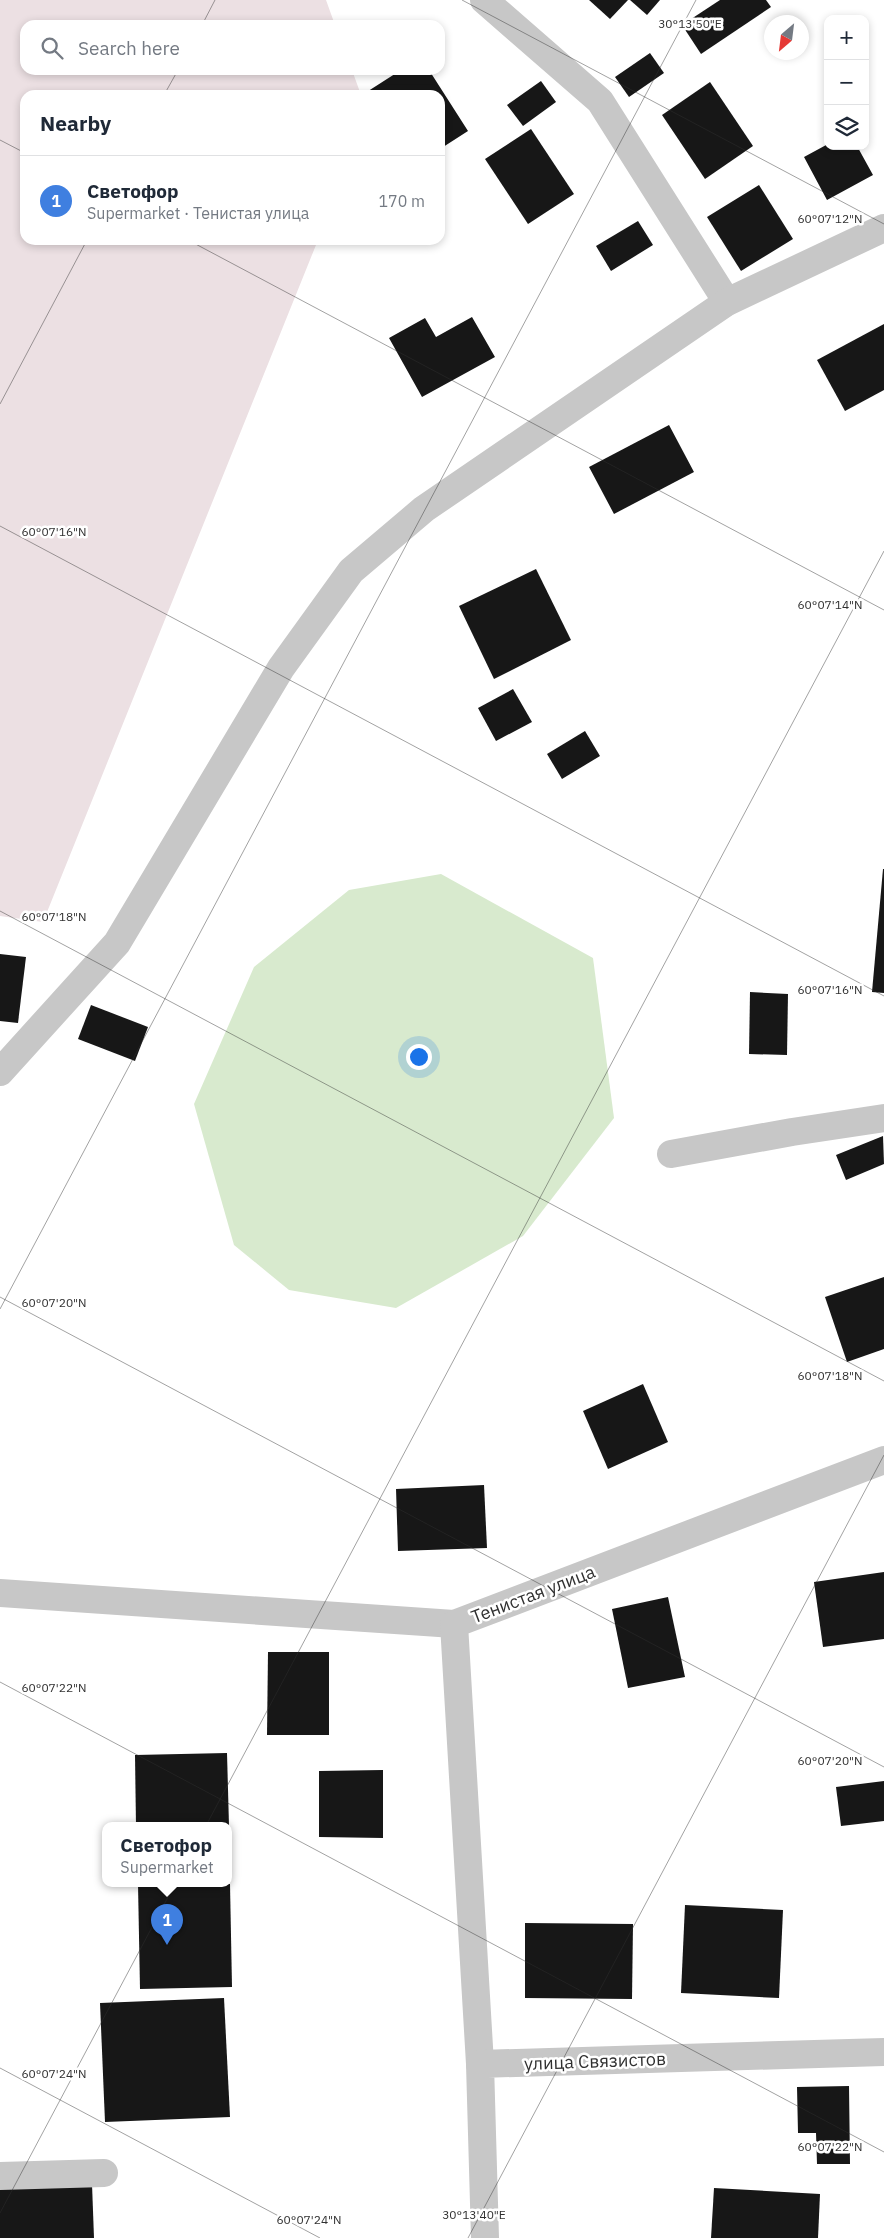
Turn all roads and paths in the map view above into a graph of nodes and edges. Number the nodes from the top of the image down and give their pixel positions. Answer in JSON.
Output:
{"nodes":[{"id":1,"x":484,"y":0,"type":"edge"},
{"id":2,"x":884,"y":228,"type":"edge"},
{"id":3,"x":727,"y":302,"type":"junction"},
{"id":4,"x":0,"y":1072,"type":"edge"},
{"id":5,"x":884,"y":1118,"type":"edge"},
{"id":6,"x":671,"y":1154,"type":"dead end"},
{"id":7,"x":884,"y":1460,"type":"edge"},
{"id":8,"x":0,"y":1593,"type":"edge"},
{"id":9,"x":454,"y":1624,"type":"junction"},
{"id":10,"x":884,"y":2052,"type":"edge"},
{"id":11,"x":480,"y":2064,"type":"junction"},
{"id":12,"x":104,"y":2173,"type":"dead end"},
{"id":13,"x":0,"y":2176,"type":"edge"},
{"id":14,"x":485,"y":2238,"type":"edge"}],
"edges":[{"from":1,"to":3,"type":"street"},
{"from":2,"to":3,"type":"street"},
{"from":3,"to":4,"type":"street"},
{"from":5,"to":6,"type":"street"},
{"from":7,"to":9,"type":"street","name":"Тенистая улица"},
{"from":8,"to":9,"type":"street"},
{"from":9,"to":11,"type":"street","name":"Тенистая улица"},
{"from":10,"to":11,"type":"street","name":"улица Связистов"},
{"from":11,"to":14,"type":"street"},
{"from":12,"to":13,"type":"street"}]}
